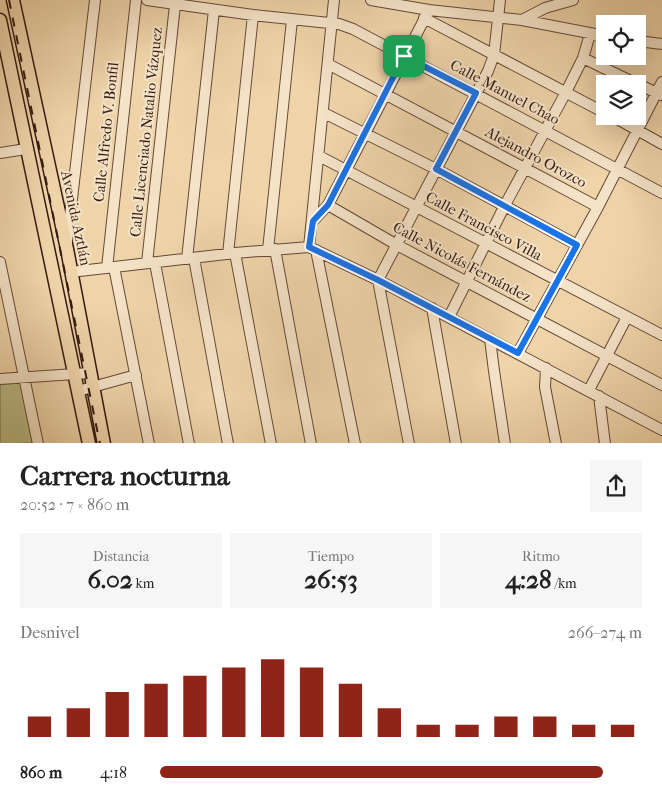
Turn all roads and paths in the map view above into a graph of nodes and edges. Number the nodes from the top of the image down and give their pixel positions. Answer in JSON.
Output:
{"nodes":[{"id":1,"x":13,"y":0,"type":"edge"},
{"id":2,"x":95,"y":0,"type":"edge"},
{"id":3,"x":136,"y":0,"type":"edge"},
{"id":4,"x":147,"y":0,"type":"edge"},
{"id":5,"x":334,"y":0,"type":"edge"},
{"id":6,"x":371,"y":0,"type":"edge"},
{"id":7,"x":500,"y":0,"type":"edge"},
{"id":8,"x":573,"y":0,"type":"edge"},
{"id":9,"x":175,"y":5,"type":"junction"},
{"id":10,"x":214,"y":10,"type":"junction"},
{"id":11,"x":427,"y":14,"type":"junction"},
{"id":12,"x":253,"y":16,"type":"junction"},
{"id":13,"x":499,"y":18,"type":"junction"},
{"id":14,"x":0,"y":20,"type":"edge"},
{"id":15,"x":292,"y":20,"type":"junction"},
{"id":16,"x":522,"y":20,"type":"junction"},
{"id":17,"x":333,"y":23,"type":"junction"},
{"id":18,"x":590,"y":34,"type":"junction"},
{"id":19,"x":596,"y":35,"type":"edge"},
{"id":20,"x":646,"y":42,"type":"edge"},
{"id":21,"x":662,"y":44,"type":"edge"},
{"id":22,"x":494,"y":55,"type":"junction"},
{"id":23,"x":404,"y":56,"type":"junction"},
{"id":24,"x":583,"y":58,"type":"junction"},
{"id":25,"x":328,"y":64,"type":"junction"},
{"id":26,"x":618,"y":75,"type":"edge"},
{"id":27,"x":662,"y":82,"type":"edge"},
{"id":28,"x":646,"y":88,"type":"edge"},
{"id":29,"x":566,"y":92,"type":"junction"},
{"id":30,"x":385,"y":93,"type":"junction"},
{"id":31,"x":476,"y":93,"type":"junction"},
{"id":32,"x":659,"y":94,"type":"edge"},
{"id":33,"x":596,"y":108,"type":"edge"},
{"id":34,"x":324,"y":113,"type":"junction"},
{"id":35,"x":629,"y":125,"type":"edge"},
{"id":36,"x":636,"y":129,"type":"junction"},
{"id":37,"x":455,"y":130,"type":"junction"},
{"id":38,"x":546,"y":130,"type":"junction"},
{"id":39,"x":364,"y":133,"type":"junction"},
{"id":40,"x":662,"y":144,"type":"edge"},
{"id":41,"x":26,"y":148,"type":"junction"},
{"id":42,"x":0,"y":153,"type":"edge"},
{"id":43,"x":319,"y":156,"type":"junction"},
{"id":44,"x":618,"y":168,"type":"junction"},
{"id":45,"x":436,"y":169,"type":"junction"},
{"id":46,"x":526,"y":169,"type":"junction"},
{"id":47,"x":346,"y":170,"type":"junction"},
{"id":48,"x":662,"y":193,"type":"edge"},
{"id":49,"x":328,"y":205,"type":"junction"},
{"id":50,"x":505,"y":205,"type":"junction"},
{"id":51,"x":417,"y":206,"type":"junction"},
{"id":52,"x":598,"y":207,"type":"junction"},
{"id":53,"x":313,"y":221,"type":"junction"},
{"id":54,"x":485,"y":244,"type":"junction"},
{"id":55,"x":397,"y":245,"type":"junction"},
{"id":56,"x":577,"y":245,"type":"junction"},
{"id":57,"x":313,"y":248,"type":"junction"},
{"id":58,"x":67,"y":249,"type":"junction"},
{"id":59,"x":272,"y":250,"type":"junction"},
{"id":60,"x":231,"y":254,"type":"junction"},
{"id":61,"x":191,"y":259,"type":"junction"},
{"id":62,"x":0,"y":262,"type":"edge"},
{"id":63,"x":151,"y":263,"type":"junction"},
{"id":64,"x":110,"y":268,"type":"junction"},
{"id":65,"x":71,"y":272,"type":"junction"},
{"id":66,"x":378,"y":280,"type":"junction"},
{"id":67,"x":557,"y":281,"type":"junction"},
{"id":68,"x":467,"y":282,"type":"junction"},
{"id":69,"x":432,"y":308,"type":"junction"},
{"id":70,"x":449,"y":317,"type":"junction"},
{"id":71,"x":626,"y":317,"type":"junction"},
{"id":72,"x":536,"y":319,"type":"junction"},
{"id":73,"x":662,"y":335,"type":"edge"},
{"id":74,"x":490,"y":339,"type":"junction"},
{"id":75,"x":518,"y":353,"type":"junction"},
{"id":76,"x":607,"y":356,"type":"junction"},
{"id":77,"x":546,"y":368,"type":"junction"},
{"id":78,"x":90,"y":373,"type":"junction"},
{"id":79,"x":74,"y":374,"type":"junction"},
{"id":80,"x":136,"y":375,"type":"junction"},
{"id":81,"x":24,"y":377,"type":"junction"},
{"id":82,"x":0,"y":379,"type":"edge"},
{"id":83,"x":662,"y":385,"type":"edge"},
{"id":84,"x":93,"y":387,"type":"junction"},
{"id":85,"x":589,"y":390,"type":"junction"},
{"id":86,"x":78,"y":391,"type":"junction"},
{"id":87,"x":599,"y":396,"type":"junction"},
{"id":88,"x":662,"y":430,"type":"edge"},
{"id":89,"x":38,"y":443,"type":"edge"},
{"id":90,"x":89,"y":443,"type":"edge"},
{"id":91,"x":104,"y":443,"type":"edge"},
{"id":92,"x":149,"y":443,"type":"edge"},
{"id":93,"x":189,"y":443,"type":"edge"},
{"id":94,"x":228,"y":443,"type":"edge"},
{"id":95,"x":270,"y":443,"type":"edge"},
{"id":96,"x":311,"y":443,"type":"edge"},
{"id":97,"x":355,"y":443,"type":"edge"},
{"id":98,"x":409,"y":443,"type":"edge"},
{"id":99,"x":456,"y":443,"type":"edge"},
{"id":100,"x":505,"y":443,"type":"edge"},
{"id":101,"x":556,"y":443,"type":"edge"},
{"id":102,"x":605,"y":443,"type":"edge"}],
"edges":[{"from":1,"to":58,"type":"main road","name":"Avenida Aztlán"},
{"from":2,"to":58,"type":"street"},
{"from":3,"to":64,"type":"street","name":"Calle Alfredo V. Bonfil"},
{"from":4,"to":9,"type":"street","name":"Calle Manuel Chao"},
{"from":5,"to":17,"type":"street"},
{"from":6,"to":11,"type":"street"},
{"from":7,"to":13,"type":"street"},
{"from":8,"to":16,"type":"street"},
{"from":9,"to":10,"type":"street","name":"Calle Manuel Chao"},
{"from":9,"to":63,"type":"street","name":"Calle Licenciado Natalio Vázquez"},
{"from":10,"to":12,"type":"street","name":"Calle Manuel Chao"},
{"from":10,"to":61,"type":"street"},
{"from":11,"to":13,"type":"street"},
{"from":11,"to":22,"type":"street"},
{"from":11,"to":23,"type":"street"},
{"from":12,"to":15,"type":"street","name":"Calle Manuel Chao"},
{"from":12,"to":60,"type":"street"},
{"from":13,"to":16,"type":"street"},
{"from":13,"to":22,"type":"street"},
{"from":14,"to":41,"type":"main road"},
{"from":15,"to":17,"type":"street","name":"Calle Manuel Chao"},
{"from":15,"to":59,"type":"street"},
{"from":16,"to":18,"type":"street"},
{"from":17,"to":23,"type":"street","name":"Calle Manuel Chao"},
{"from":17,"to":25,"type":"street"},
{"from":18,"to":19,"type":"street"},
{"from":18,"to":24,"type":"street"},
{"from":20,"to":21,"type":"street"},
{"from":22,"to":29,"type":"street"},
{"from":22,"to":31,"type":"street"},
{"from":23,"to":30,"type":"street"},
{"from":23,"to":31,"type":"street","name":"Calle Manuel Chao"},
{"from":24,"to":26,"type":"street"},
{"from":24,"to":29,"type":"street"},
{"from":25,"to":30,"type":"street","name":"Alejandro Orozco"},
{"from":25,"to":34,"type":"street"},
{"from":27,"to":32,"type":"street"},
{"from":28,"to":32,"type":"street"},
{"from":29,"to":33,"type":"street"},
{"from":29,"to":38,"type":"street"},
{"from":30,"to":37,"type":"street","name":"Alejandro Orozco"},
{"from":30,"to":39,"type":"street"},
{"from":31,"to":37,"type":"street"},
{"from":31,"to":38,"type":"street","name":"Calle Manuel Chao"},
{"from":32,"to":36,"type":"street"},
{"from":34,"to":39,"type":"street"},
{"from":34,"to":43,"type":"street"},
{"from":35,"to":36,"type":"street"},
{"from":36,"to":40,"type":"street"},
{"from":36,"to":44,"type":"street"},
{"from":37,"to":45,"type":"street"},
{"from":37,"to":46,"type":"street","name":"Alejandro Orozco"},
{"from":38,"to":44,"type":"street","name":"Calle Manuel Chao"},
{"from":38,"to":46,"type":"street"},
{"from":39,"to":45,"type":"street"},
{"from":39,"to":47,"type":"street"},
{"from":41,"to":42,"type":"street"},
{"from":41,"to":79,"type":"main road"},
{"from":43,"to":47,"type":"street","name":"Calle Francisco Villa"},
{"from":43,"to":53,"type":"street"},
{"from":44,"to":48,"type":"street","name":"Calle Manuel Chao"},
{"from":44,"to":52,"type":"street"},
{"from":45,"to":50,"type":"street"},
{"from":45,"to":51,"type":"street"},
{"from":46,"to":50,"type":"street"},
{"from":46,"to":52,"type":"street","name":"Alejandro Orozco"},
{"from":47,"to":49,"type":"street"},
{"from":47,"to":51,"type":"street","name":"Calle Francisco Villa"},
{"from":49,"to":53,"type":"street"},
{"from":49,"to":55,"type":"street","name":"Calle Nicolás Fernández"},
{"from":50,"to":54,"type":"street"},
{"from":50,"to":56,"type":"street"},
{"from":51,"to":54,"type":"street","name":"Calle Francisco Villa"},
{"from":51,"to":55,"type":"street"},
{"from":52,"to":56,"type":"street"},
{"from":53,"to":57,"type":"street"},
{"from":54,"to":67,"type":"street","name":"Calle Francisco Villa"},
{"from":54,"to":68,"type":"street"},
{"from":55,"to":66,"type":"street"},
{"from":55,"to":68,"type":"street","name":"Calle Nicolás Fernández"},
{"from":56,"to":67,"type":"street"},
{"from":57,"to":59,"type":"street"},
{"from":57,"to":66,"type":"street"},
{"from":57,"to":97,"type":"street"},
{"from":58,"to":65,"type":"main road","name":"Avenida Aztlán"},
{"from":59,"to":60,"type":"street"},
{"from":59,"to":96,"type":"street"},
{"from":60,"to":61,"type":"street"},
{"from":60,"to":95,"type":"street"},
{"from":61,"to":63,"type":"street"},
{"from":61,"to":94,"type":"street"},
{"from":62,"to":81,"type":"street"},
{"from":63,"to":64,"type":"street"},
{"from":63,"to":93,"type":"street","name":"Calle Licenciado Natalio Vázquez"},
{"from":64,"to":65,"type":"street"},
{"from":64,"to":80,"type":"street","name":"Calle Alfredo V. Bonfil"},
{"from":65,"to":78,"type":"main road","name":"Avenida Aztlán"},
{"from":66,"to":69,"type":"street"},
{"from":66,"to":98,"type":"street"},
{"from":67,"to":71,"type":"street","name":"Calle Francisco Villa"},
{"from":67,"to":72,"type":"street"},
{"from":68,"to":70,"type":"street"},
{"from":68,"to":72,"type":"street","name":"Calle Nicolás Fernández"},
{"from":69,"to":70,"type":"street"},
{"from":69,"to":99,"type":"street"},
{"from":70,"to":74,"type":"street"},
{"from":71,"to":73,"type":"street","name":"Calle Francisco Villa"},
{"from":71,"to":76,"type":"street"},
{"from":72,"to":75,"type":"street"},
{"from":72,"to":76,"type":"street","name":"Calle Nicolás Fernández"},
{"from":74,"to":75,"type":"street"},
{"from":74,"to":100,"type":"street"},
{"from":75,"to":77,"type":"street"},
{"from":76,"to":83,"type":"street","name":"Calle Nicolás Fernández"},
{"from":76,"to":85,"type":"street"},
{"from":77,"to":85,"type":"street"},
{"from":77,"to":101,"type":"street"},
{"from":78,"to":79,"type":"street"},
{"from":78,"to":84,"type":"main road","name":"Avenida Aztlán"},
{"from":79,"to":81,"type":"street"},
{"from":79,"to":86,"type":"main road"},
{"from":80,"to":84,"type":"street"},
{"from":80,"to":92,"type":"street","name":"Calle Alfredo V. Bonfil"},
{"from":81,"to":82,"type":"street"},
{"from":81,"to":89,"type":"street"},
{"from":84,"to":86,"type":"street"},
{"from":84,"to":91,"type":"main road","name":"Avenida Aztlán"},
{"from":85,"to":87,"type":"street"},
{"from":86,"to":90,"type":"main road"},
{"from":87,"to":88,"type":"street"},
{"from":87,"to":102,"type":"street"}]}
